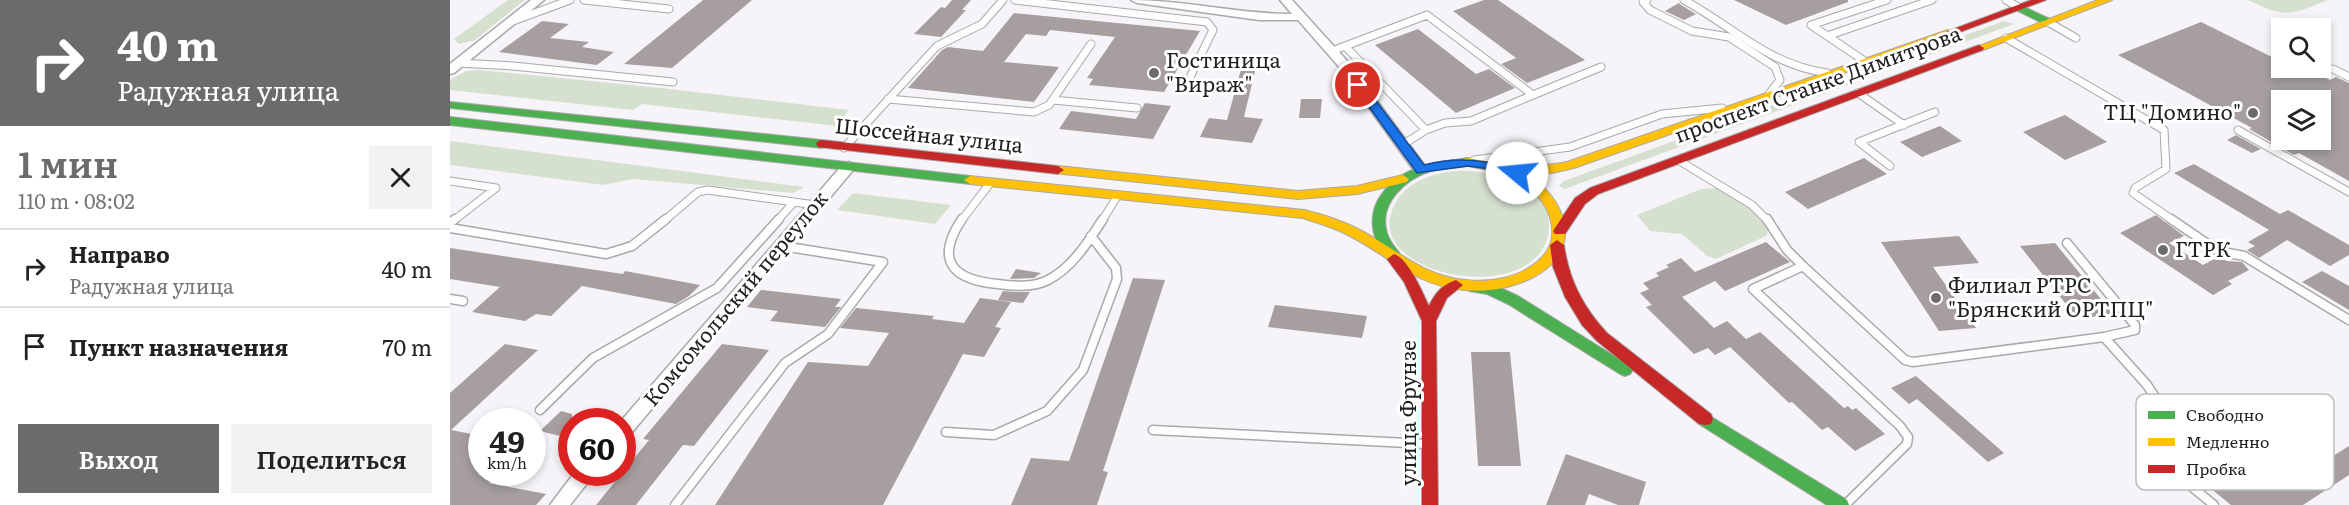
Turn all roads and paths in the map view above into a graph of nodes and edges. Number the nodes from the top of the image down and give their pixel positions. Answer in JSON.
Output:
{"nodes":[{"id":1,"x":538,"y":0,"type":"edge"},
{"id":2,"x":570,"y":0,"type":"edge"},
{"id":3,"x":584,"y":0,"type":"edge"},
{"id":4,"x":1003,"y":0,"type":"edge"},
{"id":5,"x":1015,"y":0,"type":"edge"},
{"id":6,"x":1137,"y":0,"type":"edge"},
{"id":7,"x":1647,"y":0,"type":"edge"},
{"id":8,"x":1684,"y":0,"type":"edge"},
{"id":9,"x":1887,"y":0,"type":"edge"},
{"id":10,"x":1932,"y":0,"type":"edge"},
{"id":11,"x":2006,"y":0,"type":"edge"},
{"id":12,"x":2041,"y":0,"type":"edge"},
{"id":13,"x":2106,"y":0,"type":"edge"},
{"id":14,"x":1291,"y":1,"type":"edge"},
{"id":15,"x":2020,"y":8,"type":"junction"},
{"id":16,"x":669,"y":9,"type":"dead end"},
{"id":17,"x":1301,"y":17,"type":"junction"},
{"id":18,"x":512,"y":22,"type":"junction"},
{"id":19,"x":2048,"y":22,"type":"junction"},
{"id":20,"x":1827,"y":36,"type":"junction"},
{"id":21,"x":2006,"y":38,"type":"junction"},
{"id":22,"x":2076,"y":38,"type":"dead end"},
{"id":23,"x":1091,"y":44,"type":"dead end"},
{"id":24,"x":1345,"y":46,"type":"junction"},
{"id":25,"x":1332,"y":51,"type":"junction"},
{"id":26,"x":1867,"y":63,"type":"junction"},
{"id":27,"x":454,"y":66,"type":"edge"},
{"id":28,"x":1601,"y":67,"type":"dead end"},
{"id":29,"x":2333,"y":69,"type":"dead end"},
{"id":30,"x":1837,"y":73,"type":"junction"},
{"id":31,"x":1191,"y":75,"type":"dead end"},
{"id":32,"x":2349,"y":77,"type":"edge"},
{"id":33,"x":673,"y":82,"type":"dead end"},
{"id":34,"x":1858,"y":93,"type":"junction"},
{"id":35,"x":1533,"y":95,"type":"junction"},
{"id":36,"x":888,"y":99,"type":"junction"},
{"id":37,"x":1763,"y":99,"type":"junction"},
{"id":38,"x":1053,"y":100,"type":"junction"},
{"id":39,"x":450,"y":105,"type":"edge"},
{"id":40,"x":1741,"y":106,"type":"junction"},
{"id":41,"x":1137,"y":108,"type":"dead end"},
{"id":42,"x":1935,"y":112,"type":"dead end"},
{"id":43,"x":450,"y":122,"type":"edge"},
{"id":44,"x":1904,"y":124,"type":"junction"},
{"id":45,"x":1426,"y":130,"type":"junction"},
{"id":46,"x":2238,"y":130,"type":"dead end"},
{"id":47,"x":1402,"y":145,"type":"junction"},
{"id":48,"x":844,"y":148,"type":"junction"},
{"id":49,"x":1677,"y":160,"type":"junction"},
{"id":50,"x":1456,"y":163,"type":"junction"},
{"id":51,"x":849,"y":166,"type":"junction"},
{"id":52,"x":1890,"y":166,"type":"dead end"},
{"id":53,"x":1503,"y":168,"type":"junction"},
{"id":54,"x":1421,"y":170,"type":"junction"},
{"id":55,"x":1403,"y":179,"type":"junction"},
{"id":56,"x":450,"y":181,"type":"edge"},
{"id":57,"x":991,"y":182,"type":"junction"},
{"id":58,"x":2349,"y":192,"type":"edge"},
{"id":59,"x":1118,"y":195,"type":"junction"},
{"id":60,"x":794,"y":202,"type":"junction"},
{"id":61,"x":815,"y":205,"type":"junction"},
{"id":62,"x":450,"y":223,"type":"edge"},
{"id":63,"x":450,"y":228,"type":"edge"},
{"id":64,"x":1560,"y":231,"type":"junction"},
{"id":65,"x":1091,"y":236,"type":"junction"},
{"id":66,"x":2067,"y":243,"type":"dead end"},
{"id":67,"x":1557,"y":245,"type":"junction"},
{"id":68,"x":782,"y":246,"type":"junction"},
{"id":69,"x":1391,"y":255,"type":"junction"},
{"id":70,"x":1803,"y":266,"type":"junction"},
{"id":71,"x":1456,"y":285,"type":"junction"},
{"id":72,"x":1474,"y":286,"type":"junction"},
{"id":73,"x":450,"y":299,"type":"edge"},
{"id":74,"x":463,"y":301,"type":"dead end"},
{"id":75,"x":2349,"y":320,"type":"edge"},
{"id":76,"x":1429,"y":321,"type":"junction"},
{"id":77,"x":2104,"y":337,"type":"junction"},
{"id":78,"x":2153,"y":394,"type":"edge"},
{"id":79,"x":542,"y":408,"type":"edge"},
{"id":80,"x":636,"y":416,"type":"edge"},
{"id":81,"x":1705,"y":419,"type":"junction"},
{"id":82,"x":1154,"y":430,"type":"dead end"},
{"id":83,"x":946,"y":432,"type":"dead end"},
{"id":84,"x":1431,"y":444,"type":"junction"},
{"id":85,"x":575,"y":486,"type":"edge"},
{"id":86,"x":2196,"y":490,"type":"edge"},
{"id":87,"x":559,"y":505,"type":"edge"},
{"id":88,"x":675,"y":505,"type":"edge"},
{"id":89,"x":1430,"y":505,"type":"edge"},
{"id":90,"x":1843,"y":505,"type":"edge"},
{"id":91,"x":2214,"y":505,"type":"edge"}],
"edges":[{"from":1,"to":18,"type":"street"},
{"from":2,"to":18,"type":"lane"},
{"from":3,"to":16,"type":"lane"},
{"from":4,"to":36,"type":"lane"},
{"from":5,"to":31,"type":"lane"},
{"from":6,"to":17,"type":"street"},
{"from":7,"to":37,"type":"lane"},
{"from":8,"to":30,"type":"lane"},
{"from":9,"to":20,"type":"lane"},
{"from":10,"to":20,"type":"lane"},
{"from":11,"to":15,"type":"lane"},
{"from":12,"to":15,"type":"main road","name":"проспект Станке Димитрова"},
{"from":13,"to":19,"type":"main road","name":"проспект Станке Димитрова"},
{"from":14,"to":17,"type":"street"},
{"from":15,"to":19,"type":"main road"},
{"from":15,"to":26,"type":"main road","name":"проспект Станке Димитрова"},
{"from":17,"to":25,"type":"street"},
{"from":18,"to":27,"type":"street"},
{"from":19,"to":21,"type":"main road","name":"проспект Станке Димитрова"},
{"from":19,"to":22,"type":"lane"},
{"from":20,"to":26,"type":"lane"},
{"from":21,"to":34,"type":"main road","name":"проспект Станке Димитрова"},
{"from":21,"to":75,"type":"lane"},
{"from":23,"to":38,"type":"lane"},
{"from":24,"to":25,"type":"lane"},
{"from":24,"to":35,"type":"lane"},
{"from":24,"to":45,"type":"lane"},
{"from":25,"to":47,"type":"street"},
{"from":26,"to":30,"type":"main road","name":"проспект Станке Димитрова"},
{"from":27,"to":33,"type":"lane"},
{"from":28,"to":35,"type":"lane"},
{"from":29,"to":32,"type":"lane"},
{"from":30,"to":37,"type":"main road","name":"проспект Станке Димитрова"},
{"from":34,"to":44,"type":"lane"},
{"from":34,"to":49,"type":"main road","name":"проспект Станке Димитрова"},
{"from":35,"to":45,"type":"lane"},
{"from":36,"to":38,"type":"lane"},
{"from":36,"to":48,"type":"lane"},
{"from":37,"to":40,"type":"main road","name":"проспект Станке Димитрова"},
{"from":38,"to":41,"type":"lane"},
{"from":39,"to":48,"type":"main road","name":"Шоссейная улица"},
{"from":40,"to":50,"type":"lane"},
{"from":40,"to":53,"type":"main road","name":"проспект Станке Димитрова"},
{"from":42,"to":44,"type":"lane"},
{"from":43,"to":51,"type":"main road","name":"Шоссейная улица"},
{"from":44,"to":52,"type":"lane"},
{"from":45,"to":47,"type":"lane"},
{"from":46,"to":58,"type":"lane"},
{"from":47,"to":54,"type":"street"},
{"from":48,"to":55,"type":"main road","name":"Шоссейная улица"},
{"from":49,"to":64,"type":"main road","name":"проспект Станке Димитрова"},
{"from":49,"to":70,"type":"lane"},
{"from":50,"to":53,"type":"main road"},
{"from":50,"to":54,"type":"main road"},
{"from":51,"to":57,"type":"main road","name":"Шоссейная улица"},
{"from":51,"to":61,"type":"street","name":"Комсомольский переулок"},
{"from":53,"to":64,"type":"main road"},
{"from":54,"to":55,"type":"main road"},
{"from":55,"to":69,"type":"main road"},
{"from":56,"to":62,"type":"lane"},
{"from":57,"to":59,"type":"main road","name":"Шоссейная улица"},
{"from":57,"to":65,"type":"lane"},
{"from":59,"to":65,"type":"lane"},
{"from":59,"to":69,"type":"main road","name":"Шоссейная улица"},
{"from":60,"to":61,"type":"lane"},
{"from":60,"to":63,"type":"lane"},
{"from":60,"to":79,"type":"lane"},
{"from":61,"to":68,"type":"street","name":"Комсомольский переулок"},
{"from":64,"to":67,"type":"main road"},
{"from":65,"to":83,"type":"lane"},
{"from":66,"to":77,"type":"lane"},
{"from":67,"to":72,"type":"main road"},
{"from":67,"to":81,"type":"main road"},
{"from":68,"to":80,"type":"street","name":"Комсомольский переулок"},
{"from":68,"to":88,"type":"lane"},
{"from":69,"to":71,"type":"main road"},
{"from":69,"to":76,"type":"main road"},
{"from":70,"to":77,"type":"lane"},
{"from":70,"to":90,"type":"lane"},
{"from":71,"to":72,"type":"main road"},
{"from":71,"to":76,"type":"main road"},
{"from":72,"to":81,"type":"main road"},
{"from":73,"to":74,"type":"lane"},
{"from":76,"to":84,"type":"main road","name":"улица Фрунзе"},
{"from":77,"to":78,"type":"lane"},
{"from":81,"to":90,"type":"main road"},
{"from":82,"to":84,"type":"lane"},
{"from":84,"to":89,"type":"main road","name":"улица Фрунзе"},
{"from":85,"to":87,"type":"street"},
{"from":86,"to":91,"type":"lane"}]}
